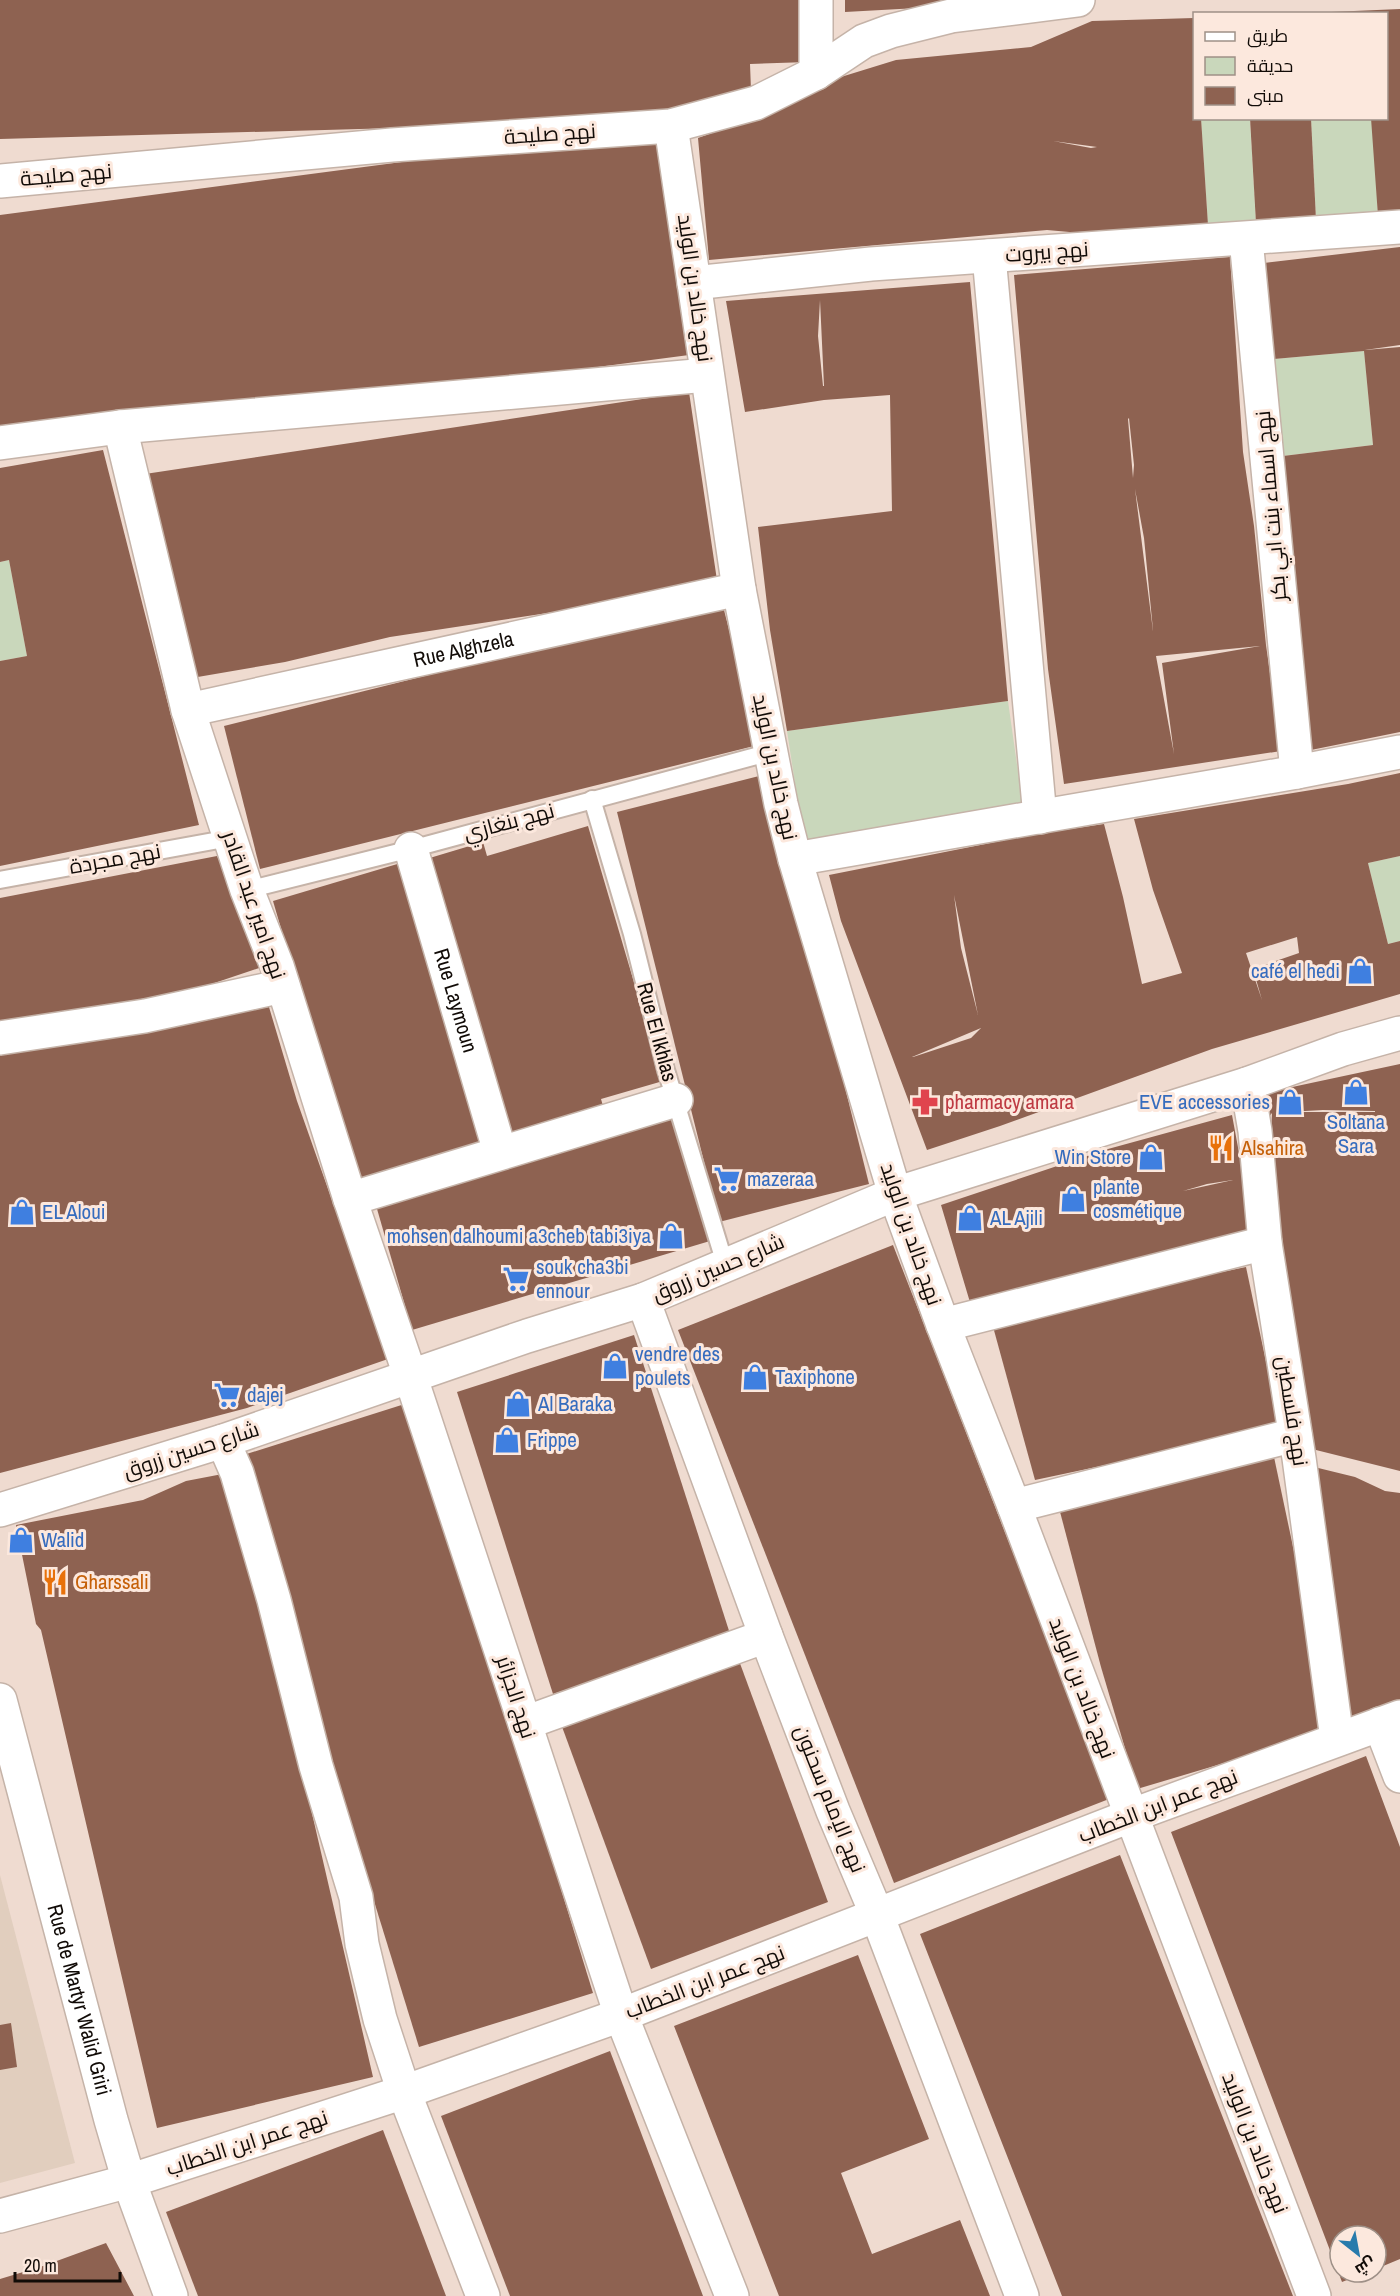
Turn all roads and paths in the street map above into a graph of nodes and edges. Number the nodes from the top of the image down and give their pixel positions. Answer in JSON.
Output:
{"nodes":[{"id":1,"x":816,"y":0,"type":"edge"},
{"id":2,"x":1078,"y":0,"type":"edge"},
{"id":3,"x":816,"y":73,"type":"junction"},
{"id":4,"x":671,"y":126,"type":"junction"},
{"id":5,"x":0,"y":181,"type":"edge"},
{"id":6,"x":1400,"y":227,"type":"edge"},
{"id":7,"x":1246,"y":239,"type":"junction"},
{"id":8,"x":989,"y":256,"type":"junction"},
{"id":9,"x":694,"y":283,"type":"junction"},
{"id":10,"x":707,"y":375,"type":"junction"},
{"id":11,"x":120,"y":427,"type":"junction"},
{"id":12,"x":0,"y":443,"type":"edge"},
{"id":13,"x":740,"y":589,"type":"junction"},
{"id":14,"x":188,"y":710,"type":"junction"},
{"id":15,"x":771,"y":752,"type":"junction"},
{"id":16,"x":1400,"y":752,"type":"edge"},
{"id":17,"x":1297,"y":772,"type":"junction"},
{"id":18,"x":592,"y":799,"type":"junction"},
{"id":19,"x":1040,"y":816,"type":"junction"},
{"id":20,"x":230,"y":838,"type":"junction"},
{"id":21,"x":411,"y":849,"type":"junction"},
{"id":22,"x":795,"y":859,"type":"junction"},
{"id":23,"x":0,"y":880,"type":"edge"},
{"id":24,"x":247,"y":890,"type":"junction"},
{"id":25,"x":283,"y":986,"type":"junction"},
{"id":26,"x":1400,"y":1034,"type":"edge"},
{"id":27,"x":0,"y":1038,"type":"edge"},
{"id":28,"x":1247,"y":1084,"type":"junction"},
{"id":29,"x":676,"y":1100,"type":"junction"},
{"id":30,"x":500,"y":1152,"type":"junction"},
{"id":31,"x":895,"y":1194,"type":"junction"},
{"id":32,"x":350,"y":1199,"type":"junction"},
{"id":33,"x":1265,"y":1243,"type":"junction"},
{"id":34,"x":725,"y":1264,"type":"junction"},
{"id":35,"x":643,"y":1300,"type":"junction"},
{"id":36,"x":943,"y":1325,"type":"junction"},
{"id":37,"x":411,"y":1378,"type":"junction"},
{"id":38,"x":1295,"y":1435,"type":"junction"},
{"id":39,"x":223,"y":1441,"type":"junction"},
{"id":40,"x":1014,"y":1506,"type":"junction"},
{"id":41,"x":0,"y":1510,"type":"edge"},
{"id":42,"x":766,"y":1636,"type":"junction"},
{"id":43,"x":0,"y":1700,"type":"edge"},
{"id":44,"x":1390,"y":1721,"type":"edge"},
{"id":45,"x":525,"y":1723,"type":"junction"},
{"id":46,"x":1337,"y":1739,"type":"junction"},
{"id":47,"x":1400,"y":1776,"type":"edge"},
{"id":48,"x":1130,"y":1816,"type":"junction"},
{"id":49,"x":877,"y":1915,"type":"junction"},
{"id":50,"x":621,"y":2015,"type":"junction"},
{"id":51,"x":404,"y":2092,"type":"junction"},
{"id":52,"x":129,"y":2181,"type":"junction"},
{"id":53,"x":0,"y":2216,"type":"edge"},
{"id":54,"x":171,"y":2296,"type":"edge"},
{"id":55,"x":483,"y":2296,"type":"edge"},
{"id":56,"x":732,"y":2296,"type":"edge"},
{"id":57,"x":1022,"y":2296,"type":"edge"},
{"id":58,"x":1314,"y":2296,"type":"edge"}],
"edges":[{"from":1,"to":3,"type":"street"},
{"from":2,"to":3,"type":"street","name":"نهج صليحة"},
{"from":3,"to":4,"type":"street","name":"نهج صليحة"},
{"from":4,"to":5,"type":"street","name":"نهج صليحة"},
{"from":4,"to":9,"type":"street","name":"نهج خالد بن الوليد"},
{"from":6,"to":7,"type":"street","name":"نهج بيروت"},
{"from":7,"to":8,"type":"street","name":"نهج بيروت"},
{"from":7,"to":17,"type":"street","name":"نهج اسماء بنت ابي بكر"},
{"from":8,"to":9,"type":"street","name":"نهج بيروت"},
{"from":8,"to":19,"type":"street"},
{"from":9,"to":10,"type":"street","name":"نهج خالد بن الوليد"},
{"from":10,"to":11,"type":"street"},
{"from":10,"to":13,"type":"street","name":"نهج خالد بن الوليد"},
{"from":11,"to":12,"type":"street"},
{"from":11,"to":14,"type":"street","name":"نهج امير عبد القادر"},
{"from":13,"to":14,"type":"street","name":"Rue Alghzela"},
{"from":13,"to":15,"type":"street","name":"نهج خالد بن الوليد"},
{"from":14,"to":20,"type":"street","name":"نهج امير عبد القادر"},
{"from":15,"to":18,"type":"lane","name":"نهج بنغازي"},
{"from":15,"to":22,"type":"street","name":"نهج خالد بن الوليد"},
{"from":16,"to":17,"type":"street"},
{"from":17,"to":19,"type":"street"},
{"from":18,"to":21,"type":"lane","name":"نهج بنغازي"},
{"from":18,"to":29,"type":"lane","name":"Rue El Ikhlas"},
{"from":19,"to":22,"type":"street"},
{"from":20,"to":23,"type":"lane","name":"نهج مجردة"},
{"from":20,"to":24,"type":"street","name":"نهج امير عبد القادر"},
{"from":21,"to":24,"type":"lane","name":"نهج بنغازي"},
{"from":21,"to":30,"type":"street","name":"Rue Laymoun"},
{"from":22,"to":31,"type":"street","name":"نهج خالد بن الوليد"},
{"from":24,"to":25,"type":"street","name":"نهج امير عبد القادر"},
{"from":25,"to":27,"type":"street"},
{"from":25,"to":32,"type":"street","name":"نهج امير عبد القادر"},
{"from":26,"to":28,"type":"street","name":"شارع حسين زروق"},
{"from":28,"to":31,"type":"street","name":"شارع حسين زروق"},
{"from":28,"to":33,"type":"street","name":"نهج فلسطين"},
{"from":29,"to":30,"type":"street"},
{"from":29,"to":34,"type":"lane","name":"Rue El Ikhlas"},
{"from":30,"to":32,"type":"street"},
{"from":31,"to":34,"type":"street","name":"شارع حسين زروق"},
{"from":31,"to":36,"type":"street","name":"نهج خالد بن الوليد"},
{"from":32,"to":37,"type":"street","name":"نهج امير عبد القادر"},
{"from":33,"to":36,"type":"street"},
{"from":33,"to":38,"type":"street","name":"نهج فلسطين"},
{"from":34,"to":35,"type":"street","name":"شارع حسين زروق"},
{"from":35,"to":37,"type":"street","name":"شارع حسين زروق"},
{"from":35,"to":42,"type":"street","name":"نهج الإمام سحنون"},
{"from":36,"to":40,"type":"street","name":"نهج خالد بن الوليد"},
{"from":37,"to":39,"type":"street","name":"شارع حسين زروق"},
{"from":37,"to":45,"type":"street","name":"نهج الجزائر"},
{"from":38,"to":40,"type":"street"},
{"from":38,"to":46,"type":"street","name":"نهج فلسطين"},
{"from":39,"to":41,"type":"street","name":"شارع حسين زروق"},
{"from":39,"to":51,"type":"street"},
{"from":40,"to":48,"type":"street","name":"نهج خالد بن الوليد"},
{"from":42,"to":45,"type":"street"},
{"from":42,"to":49,"type":"street","name":"نهج الإمام سحنون"},
{"from":43,"to":52,"type":"street","name":"Rue de Martyr Walid Griri"},
{"from":44,"to":46,"type":"street","name":"نهج عمر ابن الخطاب"},
{"from":44,"to":47,"type":"street"},
{"from":45,"to":50,"type":"street","name":"نهج الجزائر"},
{"from":46,"to":48,"type":"street","name":"نهج عمر ابن الخطاب"},
{"from":48,"to":49,"type":"street","name":"نهج عمر ابن الخطاب"},
{"from":48,"to":58,"type":"street","name":"نهج خالد بن الوليد"},
{"from":49,"to":50,"type":"street","name":"نهج عمر ابن الخطاب"},
{"from":49,"to":57,"type":"street","name":"نهج الإمام سحنون"},
{"from":50,"to":51,"type":"street","name":"نهج عمر ابن الخطاب"},
{"from":50,"to":56,"type":"street","name":"نهج الجزائر"},
{"from":51,"to":52,"type":"street","name":"نهج عمر ابن الخطاب"},
{"from":51,"to":55,"type":"street"},
{"from":52,"to":53,"type":"street","name":"نهج عمر ابن الخطاب"},
{"from":52,"to":54,"type":"street","name":"Rue de Martyr Walid Griri"}]}
